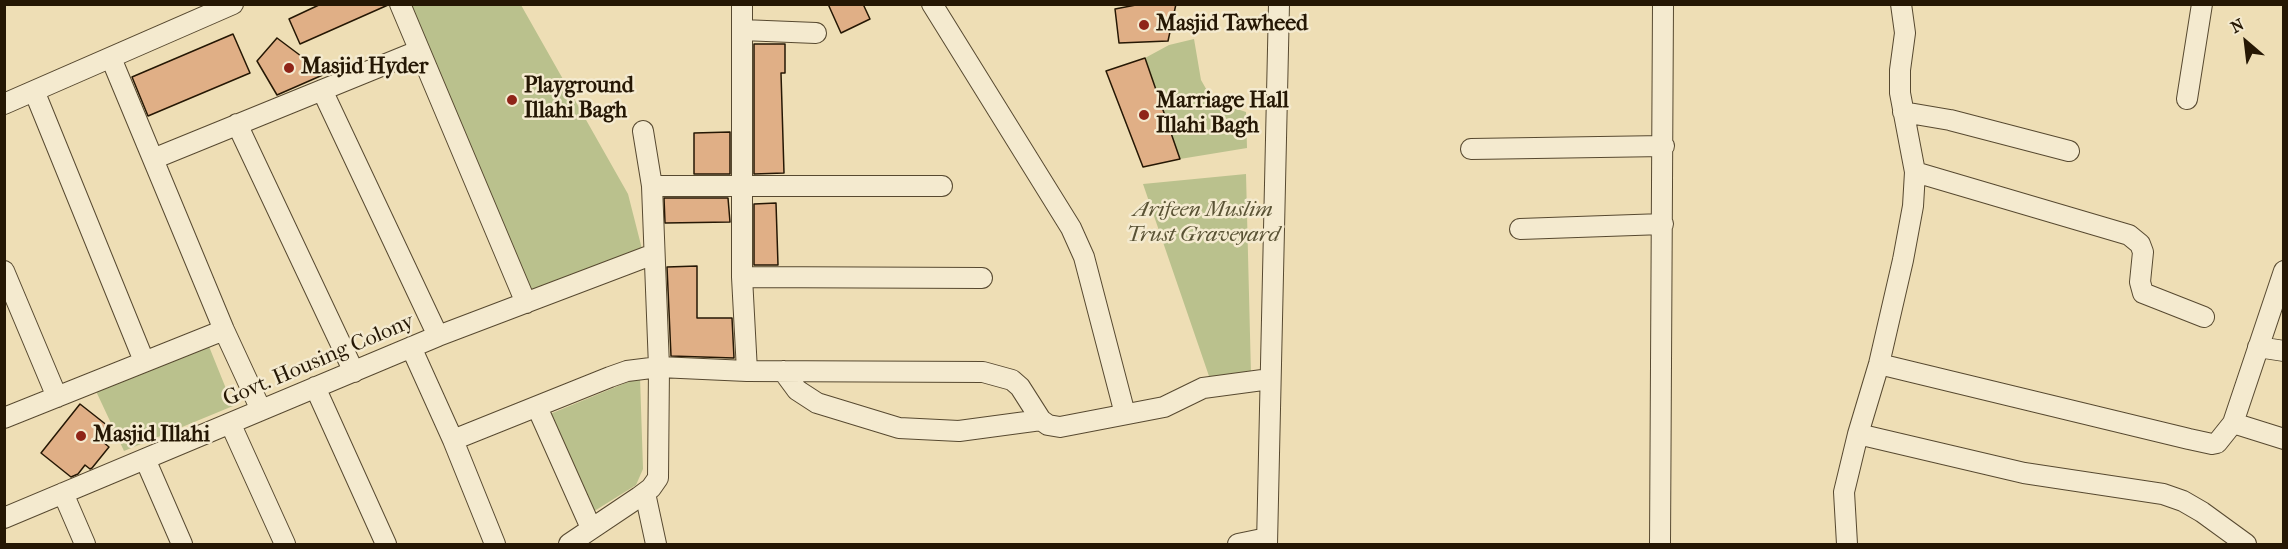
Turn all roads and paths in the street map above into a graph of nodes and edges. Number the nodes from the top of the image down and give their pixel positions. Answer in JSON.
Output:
{"nodes":[{"id":1,"x":233,"y":4,"type":"edge"},
{"id":2,"x":400,"y":4,"type":"edge"},
{"id":3,"x":742,"y":4,"type":"edge"},
{"id":4,"x":932,"y":4,"type":"edge"},
{"id":5,"x":1279,"y":4,"type":"edge"},
{"id":6,"x":1664,"y":4,"type":"edge"},
{"id":7,"x":1901,"y":4,"type":"edge"},
{"id":8,"x":2202,"y":4,"type":"edge"},
{"id":9,"x":203,"y":10,"type":"edge"},
{"id":10,"x":742,"y":30,"type":"junction"},
{"id":11,"x":816,"y":33,"type":"dead end"},
{"id":12,"x":418,"y":51,"type":"junction"},
{"id":13,"x":111,"y":58,"type":"junction"},
{"id":14,"x":322,"y":90,"type":"junction"},
{"id":15,"x":35,"y":93,"type":"junction"},
{"id":16,"x":2187,"y":99,"type":"dead end"},
{"id":17,"x":4,"y":104,"type":"edge"},
{"id":18,"x":1903,"y":112,"type":"junction"},
{"id":19,"x":237,"y":124,"type":"junction"},
{"id":20,"x":643,"y":131,"type":"dead end"},
{"id":21,"x":1664,"y":146,"type":"junction"},
{"id":22,"x":1472,"y":149,"type":"dead end"},
{"id":23,"x":2069,"y":150,"type":"dead end"},
{"id":24,"x":153,"y":159,"type":"junction"},
{"id":25,"x":1915,"y":172,"type":"junction"},
{"id":26,"x":652,"y":186,"type":"junction"},
{"id":27,"x":743,"y":186,"type":"junction"},
{"id":28,"x":942,"y":186,"type":"dead end"},
{"id":29,"x":1663,"y":224,"type":"junction"},
{"id":30,"x":1520,"y":229,"type":"dead end"},
{"id":31,"x":654,"y":254,"type":"junction"},
{"id":32,"x":4,"y":272,"type":"edge"},
{"id":33,"x":2283,"y":272,"type":"edge"},
{"id":34,"x":742,"y":277,"type":"junction"},
{"id":35,"x":982,"y":278,"type":"dead end"},
{"id":36,"x":526,"y":303,"type":"junction"},
{"id":37,"x":2204,"y":317,"type":"dead end"},
{"id":38,"x":224,"y":330,"type":"junction"},
{"id":39,"x":438,"y":336,"type":"junction"},
{"id":40,"x":411,"y":347,"type":"junction"},
{"id":41,"x":2258,"y":347,"type":"junction"},
{"id":42,"x":2283,"y":351,"type":"edge"},
{"id":43,"x":144,"y":361,"type":"junction"},
{"id":44,"x":1880,"y":364,"type":"junction"},
{"id":45,"x":659,"y":367,"type":"junction"},
{"id":46,"x":747,"y":371,"type":"junction"},
{"id":47,"x":783,"y":371,"type":"junction"},
{"id":48,"x":354,"y":372,"type":"junction"},
{"id":49,"x":1270,"y":379,"type":"junction"},
{"id":50,"x":315,"y":387,"type":"junction"},
{"id":51,"x":57,"y":397,"type":"junction"},
{"id":52,"x":537,"y":407,"type":"junction"},
{"id":53,"x":261,"y":410,"type":"junction"},
{"id":54,"x":1125,"y":414,"type":"junction"},
{"id":55,"x":4,"y":418,"type":"edge"},
{"id":56,"x":1041,"y":420,"type":"junction"},
{"id":57,"x":2233,"y":423,"type":"junction"},
{"id":58,"x":231,"y":424,"type":"junction"},
{"id":59,"x":1858,"y":434,"type":"junction"},
{"id":60,"x":2283,"y":439,"type":"edge"},
{"id":61,"x":453,"y":440,"type":"junction"},
{"id":62,"x":145,"y":459,"type":"junction"},
{"id":63,"x":63,"y":493,"type":"junction"},
{"id":64,"x":645,"y":493,"type":"junction"},
{"id":65,"x":6,"y":513,"type":"edge"},
{"id":66,"x":591,"y":528,"type":"junction"},
{"id":67,"x":1267,"y":542,"type":"edge"},
{"id":68,"x":85,"y":544,"type":"edge"},
{"id":69,"x":182,"y":544,"type":"edge"},
{"id":70,"x":285,"y":544,"type":"edge"},
{"id":71,"x":386,"y":544,"type":"edge"},
{"id":72,"x":495,"y":544,"type":"edge"},
{"id":73,"x":568,"y":544,"type":"edge"},
{"id":74,"x":656,"y":544,"type":"edge"},
{"id":75,"x":1238,"y":544,"type":"edge"},
{"id":76,"x":1660,"y":544,"type":"edge"},
{"id":77,"x":1851,"y":544,"type":"edge"},
{"id":78,"x":2246,"y":544,"type":"edge"}],
"edges":[{"from":1,"to":9,"type":"street"},
{"from":2,"to":12,"type":"street"},
{"from":3,"to":10,"type":"street"},
{"from":4,"to":54,"type":"street"},
{"from":5,"to":49,"type":"street"},
{"from":6,"to":21,"type":"street"},
{"from":7,"to":18,"type":"street"},
{"from":8,"to":16,"type":"street"},
{"from":9,"to":13,"type":"street"},
{"from":10,"to":11,"type":"street"},
{"from":10,"to":27,"type":"street"},
{"from":12,"to":14,"type":"street"},
{"from":12,"to":36,"type":"street"},
{"from":13,"to":15,"type":"street"},
{"from":13,"to":24,"type":"street"},
{"from":14,"to":19,"type":"street"},
{"from":14,"to":39,"type":"street"},
{"from":15,"to":17,"type":"street"},
{"from":15,"to":43,"type":"street"},
{"from":18,"to":23,"type":"street"},
{"from":18,"to":25,"type":"street"},
{"from":19,"to":24,"type":"street"},
{"from":19,"to":48,"type":"street"},
{"from":20,"to":26,"type":"street"},
{"from":21,"to":22,"type":"street"},
{"from":21,"to":29,"type":"street"},
{"from":24,"to":38,"type":"street"},
{"from":25,"to":37,"type":"street"},
{"from":25,"to":44,"type":"street"},
{"from":26,"to":27,"type":"street"},
{"from":26,"to":31,"type":"street"},
{"from":27,"to":28,"type":"street"},
{"from":27,"to":34,"type":"street"},
{"from":29,"to":30,"type":"street"},
{"from":29,"to":76,"type":"street"},
{"from":31,"to":36,"type":"street","name":"Govt. Housing Colony"},
{"from":31,"to":45,"type":"street"},
{"from":32,"to":51,"type":"street"},
{"from":33,"to":41,"type":"street"},
{"from":34,"to":35,"type":"street"},
{"from":34,"to":46,"type":"street"},
{"from":36,"to":39,"type":"street","name":"Govt. Housing Colony"},
{"from":38,"to":43,"type":"street"},
{"from":38,"to":53,"type":"street"},
{"from":39,"to":40,"type":"street","name":"Govt. Housing Colony"},
{"from":40,"to":48,"type":"street","name":"Govt. Housing Colony"},
{"from":40,"to":61,"type":"street"},
{"from":41,"to":42,"type":"street"},
{"from":41,"to":57,"type":"street"},
{"from":43,"to":51,"type":"street"},
{"from":44,"to":57,"type":"street"},
{"from":44,"to":59,"type":"street"},
{"from":45,"to":46,"type":"street"},
{"from":45,"to":52,"type":"street"},
{"from":45,"to":64,"type":"street"},
{"from":46,"to":47,"type":"street"},
{"from":47,"to":56,"type":"street"},
{"from":47,"to":56,"type":"street"},
{"from":48,"to":50,"type":"street","name":"Govt. Housing Colony"},
{"from":49,"to":54,"type":"street"},
{"from":49,"to":67,"type":"street"},
{"from":50,"to":53,"type":"street","name":"Govt. Housing Colony"},
{"from":50,"to":71,"type":"street"},
{"from":51,"to":55,"type":"street"},
{"from":52,"to":61,"type":"street"},
{"from":52,"to":66,"type":"street"},
{"from":53,"to":58,"type":"street","name":"Govt. Housing Colony"},
{"from":54,"to":56,"type":"street"},
{"from":57,"to":60,"type":"street"},
{"from":58,"to":62,"type":"street","name":"Govt. Housing Colony"},
{"from":58,"to":70,"type":"street"},
{"from":59,"to":77,"type":"street"},
{"from":59,"to":78,"type":"street"},
{"from":61,"to":72,"type":"street"},
{"from":62,"to":63,"type":"street","name":"Govt. Housing Colony"},
{"from":62,"to":69,"type":"street"},
{"from":63,"to":65,"type":"street","name":"Govt. Housing Colony"},
{"from":63,"to":68,"type":"street"},
{"from":64,"to":66,"type":"street"},
{"from":64,"to":74,"type":"street"},
{"from":66,"to":73,"type":"street"},
{"from":67,"to":75,"type":"street"}]}
